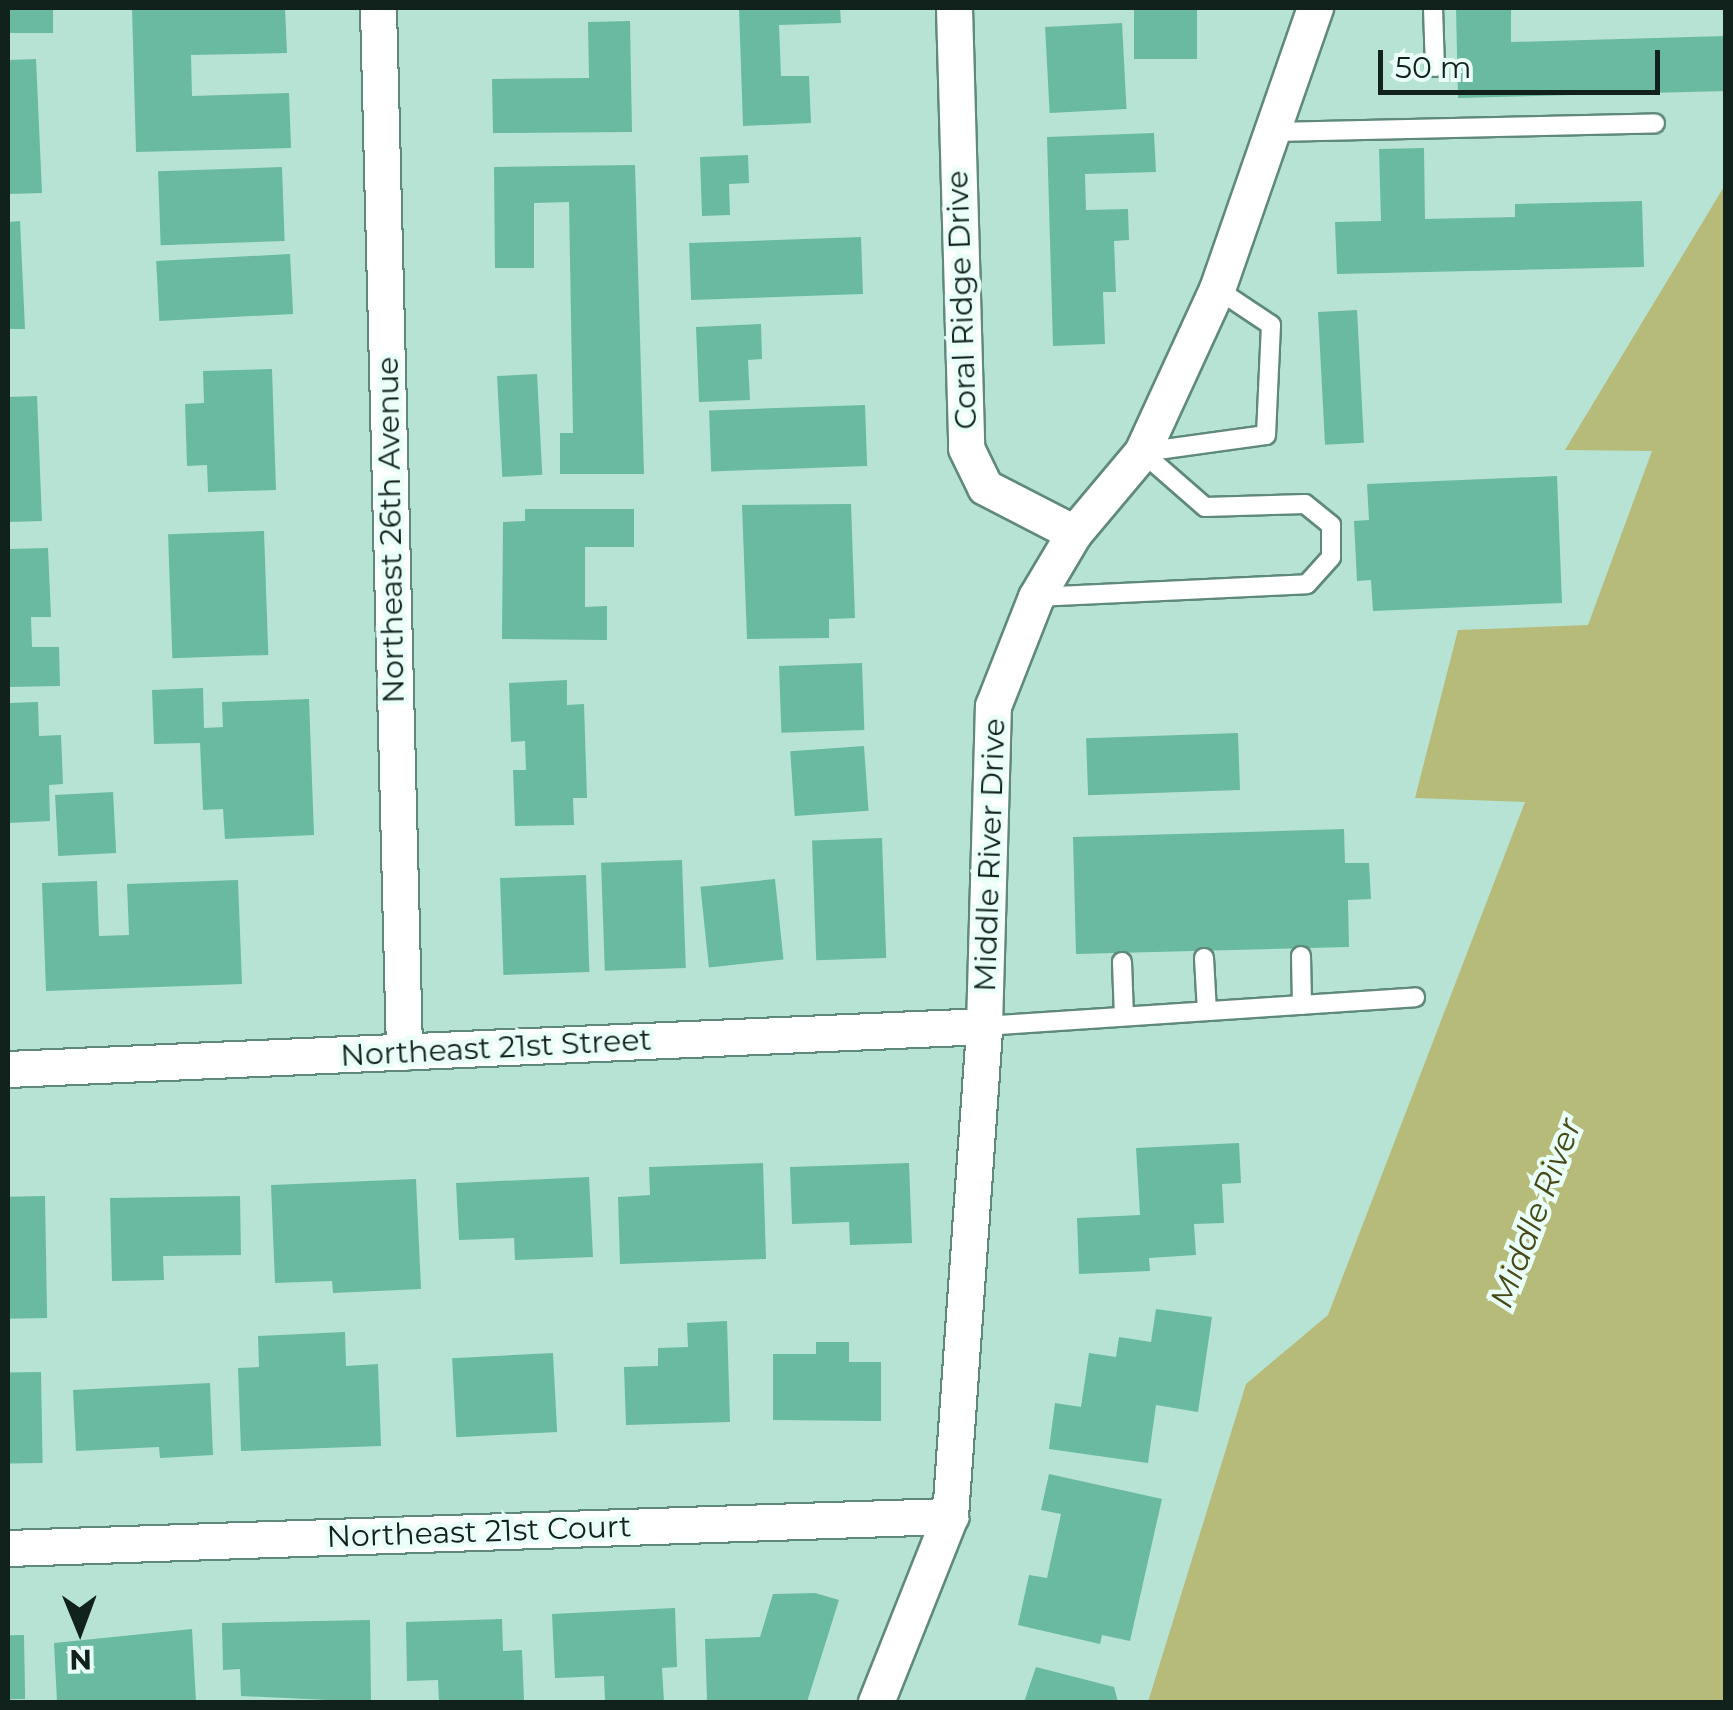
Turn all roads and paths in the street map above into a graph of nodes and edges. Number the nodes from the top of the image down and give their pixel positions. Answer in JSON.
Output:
{"nodes":[{"id":1,"x":378,"y":8,"type":"edge"},
{"id":2,"x":954,"y":8,"type":"edge"},
{"id":3,"x":1315,"y":8,"type":"edge"},
{"id":4,"x":1433,"y":8,"type":"edge"},
{"id":5,"x":1435,"y":67,"type":"dead end"},
{"id":6,"x":1655,"y":123,"type":"dead end"},
{"id":7,"x":1273,"y":132,"type":"junction"},
{"id":8,"x":1216,"y":289,"type":"junction"},
{"id":9,"x":1142,"y":452,"type":"junction"},
{"id":10,"x":1074,"y":533,"type":"junction"},
{"id":11,"x":1036,"y":597,"type":"junction"},
{"id":12,"x":1301,"y":956,"type":"dead end"},
{"id":13,"x":1204,"y":958,"type":"dead end"},
{"id":14,"x":1122,"y":962,"type":"dead end"},
{"id":15,"x":1415,"y":997,"type":"dead end"},
{"id":16,"x":1302,"y":1004,"type":"junction"},
{"id":17,"x":1206,"y":1011,"type":"junction"},
{"id":18,"x":1124,"y":1016,"type":"junction"},
{"id":19,"x":984,"y":1026,"type":"junction"},
{"id":20,"x":404,"y":1052,"type":"junction"},
{"id":21,"x":8,"y":1069,"type":"edge"},
{"id":22,"x":950,"y":1516,"type":"junction"},
{"id":23,"x":8,"y":1548,"type":"edge"},
{"id":24,"x":876,"y":1702,"type":"edge"}],
"edges":[{"from":1,"to":20,"type":"street","name":"Northeast 26th Avenue"},
{"from":2,"to":10,"type":"street","name":"Coral Ridge Drive"},
{"from":3,"to":7,"type":"street","name":"Middle River Drive"},
{"from":4,"to":5,"type":"lane"},
{"from":6,"to":7,"type":"lane"},
{"from":7,"to":8,"type":"street","name":"Middle River Drive"},
{"from":8,"to":9,"type":"street","name":"Middle River Drive"},
{"from":8,"to":9,"type":"lane"},
{"from":9,"to":10,"type":"street","name":"Middle River Drive"},
{"from":9,"to":11,"type":"lane"},
{"from":10,"to":11,"type":"street","name":"Middle River Drive"},
{"from":11,"to":19,"type":"street","name":"Middle River Drive"},
{"from":12,"to":16,"type":"lane"},
{"from":13,"to":17,"type":"lane"},
{"from":14,"to":18,"type":"lane"},
{"from":15,"to":16,"type":"lane"},
{"from":16,"to":17,"type":"lane"},
{"from":17,"to":18,"type":"lane"},
{"from":18,"to":19,"type":"lane"},
{"from":19,"to":20,"type":"street","name":"Northeast 21st Street"},
{"from":19,"to":22,"type":"street","name":"Middle River Drive"},
{"from":20,"to":21,"type":"street","name":"Northeast 21st Street"},
{"from":22,"to":23,"type":"street","name":"Northeast 21st Court"},
{"from":22,"to":24,"type":"street","name":"Middle River Drive"}]}
